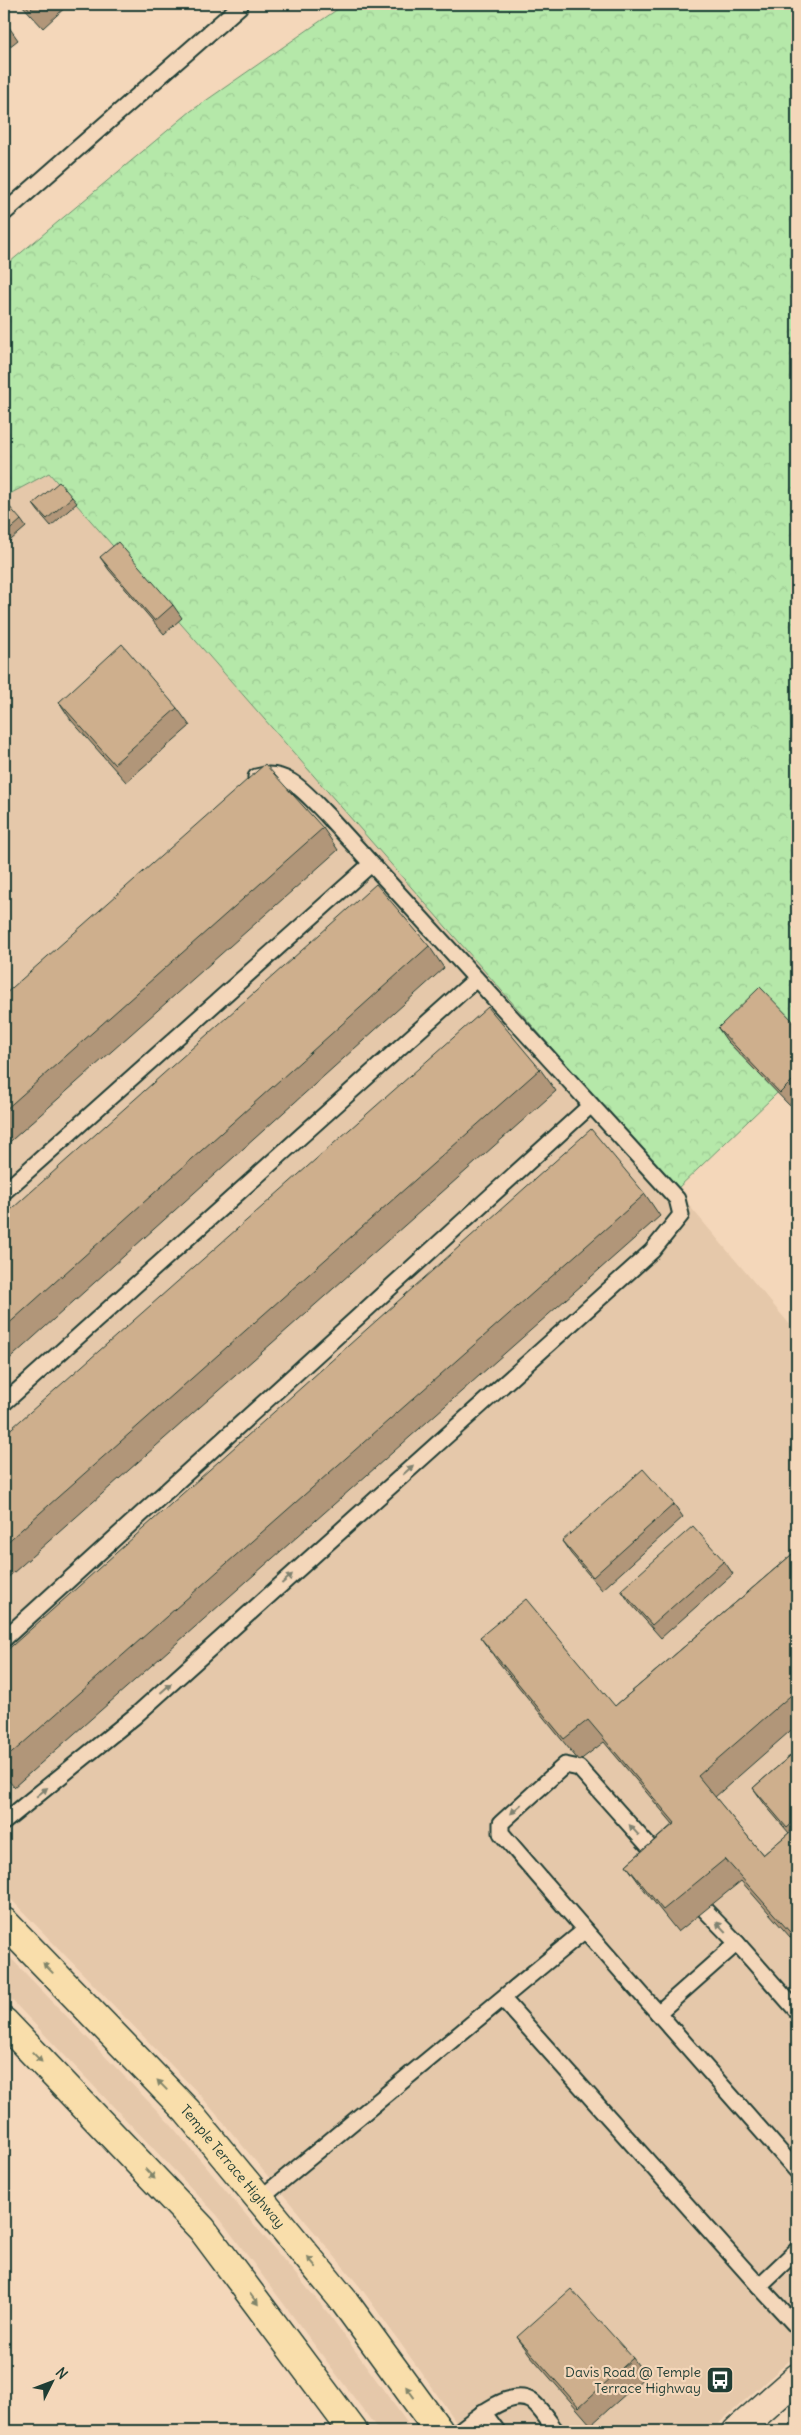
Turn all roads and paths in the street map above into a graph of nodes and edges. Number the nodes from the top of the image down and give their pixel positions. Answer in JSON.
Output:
{"nodes":[{"id":1,"x":240,"y":6,"type":"dead end"},
{"id":2,"x":4,"y":213,"type":"edge"},
{"id":3,"x":243,"y":786,"type":"edge"},
{"id":4,"x":372,"y":864,"type":"junction"},
{"id":5,"x":476,"y":979,"type":"junction"},
{"id":6,"x":592,"y":1105,"type":"junction"},
{"id":7,"x":4,"y":1192,"type":"edge"},
{"id":8,"x":4,"y":1403,"type":"edge"},
{"id":9,"x":4,"y":1639,"type":"edge"},
{"id":10,"x":4,"y":1822,"type":"edge"},
{"id":11,"x":666,"y":1866,"type":"edge"},
{"id":12,"x":706,"y":1910,"type":"dead end"},
{"id":13,"x":4,"y":1922,"type":"edge"},
{"id":14,"x":585,"y":1930,"type":"junction"},
{"id":15,"x":736,"y":1944,"type":"junction"},
{"id":16,"x":503,"y":1999,"type":"junction"},
{"id":17,"x":797,"y":2011,"type":"edge"},
{"id":18,"x":658,"y":2013,"type":"junction"},
{"id":19,"x":4,"y":2022,"type":"edge"},
{"id":20,"x":797,"y":2171,"type":"edge"},
{"id":21,"x":261,"y":2198,"type":"junction"},
{"id":22,"x":797,"y":2250,"type":"edge"},
{"id":23,"x":759,"y":2286,"type":"junction"},
{"id":24,"x":797,"y":2327,"type":"edge"},
{"id":25,"x":797,"y":2378,"type":"edge"},
{"id":26,"x":483,"y":2412,"type":"junction"},
{"id":27,"x":353,"y":2431,"type":"edge"},
{"id":28,"x":438,"y":2431,"type":"edge"},
{"id":29,"x":459,"y":2431,"type":"edge"},
{"id":30,"x":498,"y":2431,"type":"edge"},
{"id":31,"x":556,"y":2431,"type":"edge"},
{"id":32,"x":737,"y":2431,"type":"edge"}],
"edges":[{"from":1,"to":2,"type":"lane"},
{"from":3,"to":4,"type":"lane"},
{"from":4,"to":5,"type":"lane"},
{"from":4,"to":7,"type":"lane"},
{"from":5,"to":6,"type":"lane"},
{"from":5,"to":8,"type":"lane"},
{"from":6,"to":9,"type":"lane"},
{"from":10,"to":6,"type":"lane","one_way":true},
{"from":11,"to":14,"type":"lane","one_way":true},
{"from":15,"to":12,"type":"lane","one_way":true},
{"from":21,"to":13,"type":"main road","name":"Temple Terrace Highway","one_way":true},
{"from":14,"to":16,"type":"lane"},
{"from":14,"to":18,"type":"lane"},
{"from":15,"to":17,"type":"lane"},
{"from":15,"to":18,"type":"lane"},
{"from":16,"to":21,"type":"lane"},
{"from":16,"to":23,"type":"lane"},
{"from":18,"to":20,"type":"lane"},
{"from":19,"to":27,"type":"main road","one_way":true},
{"from":28,"to":21,"type":"main road","name":"Temple Terrace Highway","one_way":true},
{"from":22,"to":23,"type":"lane"},
{"from":23,"to":24,"type":"lane"},
{"from":25,"to":32,"type":"street"},
{"from":26,"to":29,"type":"lane"},
{"from":26,"to":30,"type":"lane"},
{"from":26,"to":31,"type":"lane"}]}
